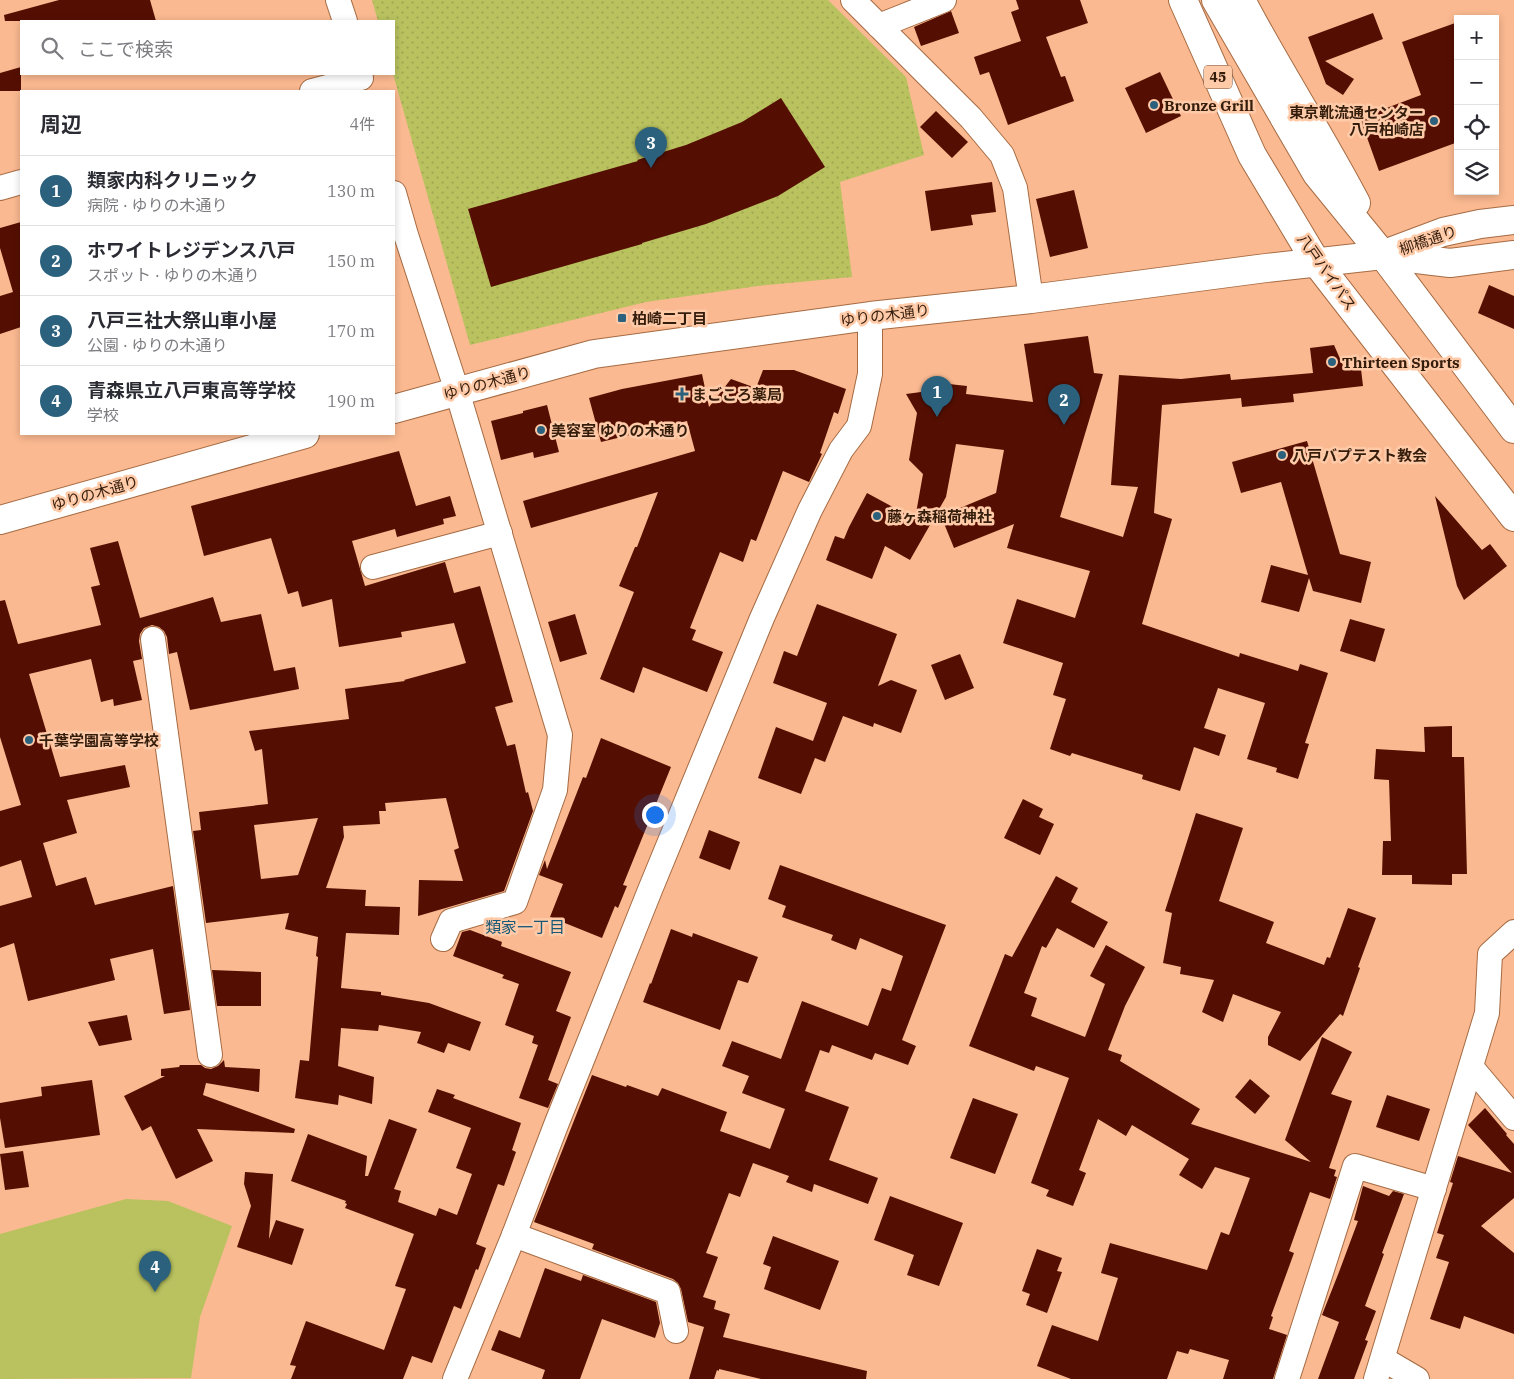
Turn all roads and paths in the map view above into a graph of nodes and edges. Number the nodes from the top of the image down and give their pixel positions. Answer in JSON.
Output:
{"nodes":[{"id":1,"x":338,"y":0,"type":"edge"},
{"id":2,"x":853,"y":0,"type":"edge"},
{"id":3,"x":944,"y":0,"type":"edge"},
{"id":4,"x":1163,"y":0,"type":"edge"},
{"id":5,"x":1183,"y":0,"type":"edge"},
{"id":6,"x":1216,"y":0,"type":"edge"},
{"id":7,"x":1241,"y":0,"type":"edge"},
{"id":8,"x":344,"y":20,"type":"edge"},
{"id":9,"x":879,"y":26,"type":"junction"},
{"id":10,"x":362,"y":81,"type":"edge"},
{"id":11,"x":317,"y":90,"type":"edge"},
{"id":12,"x":1252,"y":155,"type":"junction"},
{"id":13,"x":20,"y":182,"type":"edge"},
{"id":14,"x":0,"y":188,"type":"edge"},
{"id":15,"x":395,"y":196,"type":"edge"},
{"id":16,"x":1514,"y":220,"type":"edge"},
{"id":17,"x":1383,"y":255,"type":"junction"},
{"id":18,"x":1514,"y":255,"type":"edge"},
{"id":19,"x":1316,"y":262,"type":"junction"},
{"id":20,"x":1031,"y":299,"type":"junction"},
{"id":21,"x":870,"y":316,"type":"junction"},
{"id":22,"x":458,"y":391,"type":"junction"},
{"id":23,"x":395,"y":409,"type":"edge"},
{"id":24,"x":1514,"y":429,"type":"edge"},
{"id":25,"x":301,"y":435,"type":"edge"},
{"id":26,"x":1514,"y":517,"type":"edge"},
{"id":27,"x":0,"y":520,"type":"edge"},
{"id":28,"x":500,"y":533,"type":"junction"},
{"id":29,"x":373,"y":567,"type":"dead end"},
{"id":30,"x":153,"y":639,"type":"dead end"},
{"id":31,"x":1514,"y":932,"type":"edge"},
{"id":32,"x":443,"y":938,"type":"dead end"},
{"id":33,"x":210,"y":1055,"type":"dead end"},
{"id":34,"x":1472,"y":1068,"type":"junction"},
{"id":35,"x":1514,"y":1118,"type":"edge"},
{"id":36,"x":1434,"y":1189,"type":"junction"},
{"id":37,"x":514,"y":1235,"type":"junction"},
{"id":38,"x":676,"y":1331,"type":"dead end"},
{"id":39,"x":1380,"y":1369,"type":"edge"},
{"id":40,"x":455,"y":1379,"type":"edge"},
{"id":41,"x":1287,"y":1379,"type":"edge"},
{"id":42,"x":1418,"y":1379,"type":"edge"}],
"edges":[{"from":1,"to":8,"type":"street"},
{"from":2,"to":9,"type":"street"},
{"from":3,"to":9,"type":"street"},
{"from":4,"to":12,"type":"main road"},
{"from":5,"to":12,"type":"main road","name":"八戸バイパス","number":"45"},
{"from":6,"to":17,"type":"main road","number":"45"},
{"from":7,"to":17,"type":"main road"},
{"from":9,"to":20,"type":"street"},
{"from":10,"to":11,"type":"street"},
{"from":12,"to":19,"type":"main road","name":"八戸バイパス","number":"45"},
{"from":13,"to":14,"type":"street"},
{"from":15,"to":22,"type":"street"},
{"from":16,"to":17,"type":"main road","name":"柳橋通り"},
{"from":17,"to":18,"type":"main road","name":"柳橋通り"},
{"from":17,"to":19,"type":"main road","name":"ゆりの木通り"},
{"from":17,"to":24,"type":"main road","number":"45"},
{"from":19,"to":20,"type":"main road","name":"ゆりの木通り"},
{"from":19,"to":26,"type":"main road","name":"八戸バイパス","number":"45"},
{"from":20,"to":21,"type":"main road","name":"ゆりの木通り"},
{"from":21,"to":22,"type":"main road","name":"ゆりの木通り"},
{"from":21,"to":37,"type":"street"},
{"from":22,"to":23,"type":"main road","name":"ゆりの木通り"},
{"from":22,"to":28,"type":"street"},
{"from":25,"to":27,"type":"main road","name":"ゆりの木通り"},
{"from":28,"to":29,"type":"street"},
{"from":28,"to":32,"type":"street"},
{"from":30,"to":33,"type":"street"},
{"from":31,"to":34,"type":"street"},
{"from":34,"to":35,"type":"street"},
{"from":34,"to":36,"type":"street"},
{"from":36,"to":39,"type":"street"},
{"from":36,"to":41,"type":"street"},
{"from":37,"to":38,"type":"street"},
{"from":37,"to":40,"type":"street"},
{"from":39,"to":42,"type":"street"}]}
